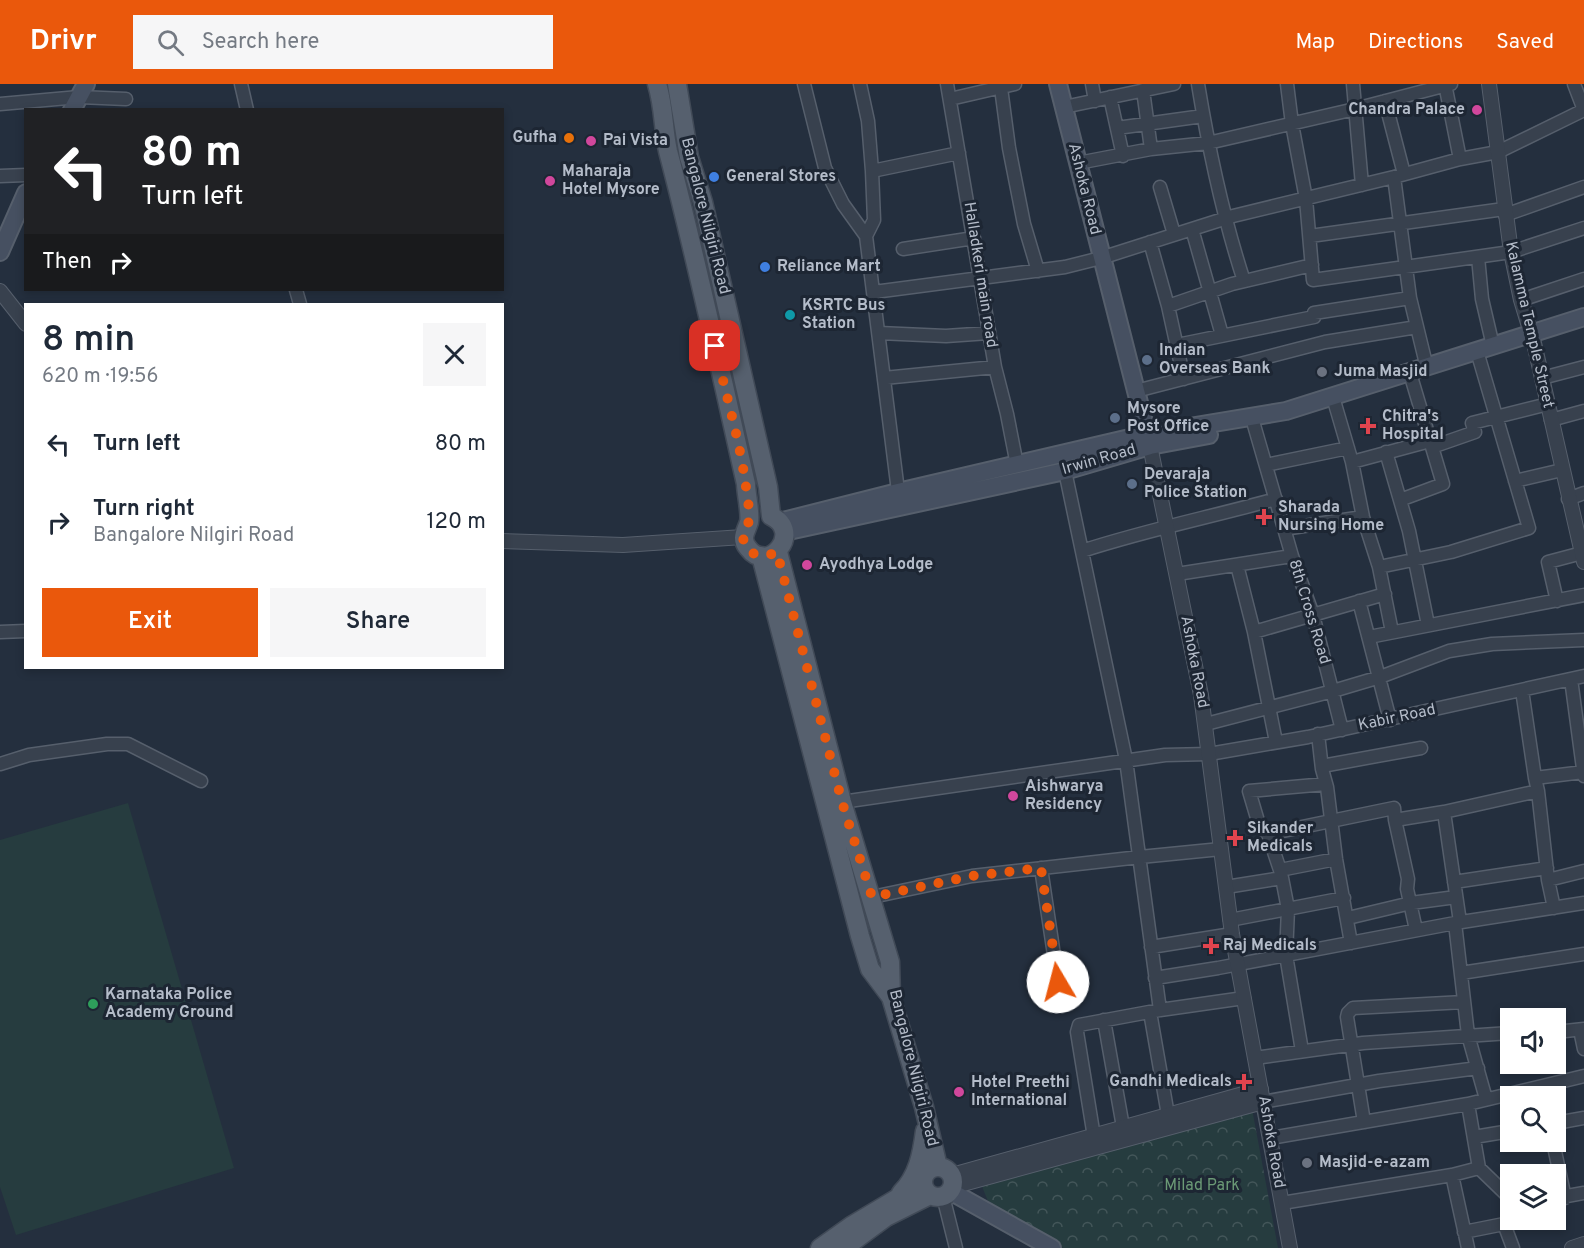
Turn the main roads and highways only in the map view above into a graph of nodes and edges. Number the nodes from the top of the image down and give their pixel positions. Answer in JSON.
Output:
{"nodes":[{"id":1,"x":657,"y":84,"type":"edge"},
{"id":2,"x":677,"y":84,"type":"edge"},
{"id":3,"x":1058,"y":84,"type":"edge"},
{"id":4,"x":24,"y":201,"type":"edge"},
{"id":5,"x":20,"y":218,"type":"edge"},
{"id":6,"x":0,"y":252,"type":"edge"},
{"id":7,"x":1584,"y":317,"type":"edge"},
{"id":8,"x":1584,"y":327,"type":"edge"},
{"id":9,"x":1532,"y":338,"type":"junction"},
{"id":10,"x":1148,"y":440,"type":"junction"},
{"id":11,"x":899,"y":500,"type":"junction"},
{"id":12,"x":778,"y":523,"type":"junction"},
{"id":13,"x":769,"y":554,"type":"junction"},
{"id":14,"x":891,"y":998,"type":"junction"},
{"id":15,"x":927,"y":1120,"type":"junction"},
{"id":16,"x":941,"y":1185,"type":"junction"},
{"id":17,"x":888,"y":1204,"type":"junction"},
{"id":18,"x":848,"y":1247,"type":"edge"},
{"id":19,"x":820,"y":1248,"type":"edge"},
{"id":20,"x":1052,"y":1248,"type":"edge"}],
"edges":[{"from":1,"to":13,"type":"main road","name":"Bangalore Nilgiri Road"},
{"from":2,"to":12,"type":"main road","name":"Bangalore Nilgiri Road"},
{"from":3,"to":10,"type":"main road","name":"Ashoka Road"},
{"from":4,"to":5,"type":"main road"},
{"from":5,"to":6,"type":"main road"},
{"from":7,"to":9,"type":"main road"},
{"from":8,"to":9,"type":"main road","name":"Irwin Road"},
{"from":9,"to":10,"type":"main road","name":"Irwin Road"},
{"from":9,"to":10,"type":"main road","name":"Irwin Road"},
{"from":10,"to":11,"type":"main road","name":"Irwin Road"},
{"from":10,"to":11,"type":"main road","name":"Irwin Road"},
{"from":11,"to":12,"type":"main road","name":"Irwin Road"},
{"from":12,"to":13,"type":"main road","name":"Bangalore Nilgiri Road"},
{"from":13,"to":14,"type":"main road","name":"Bangalore Nilgiri Road"},
{"from":13,"to":14,"type":"main road"},
{"from":14,"to":15,"type":"main road","name":"Bangalore Nilgiri Road"},
{"from":15,"to":16,"type":"main road","name":"Bangalore Nilgiri Road"},
{"from":15,"to":17,"type":"main road"},
{"from":16,"to":17,"type":"main road"},
{"from":16,"to":18,"type":"main road"},
{"from":16,"to":20,"type":"main road"},
{"from":17,"to":19,"type":"main road"}]}
